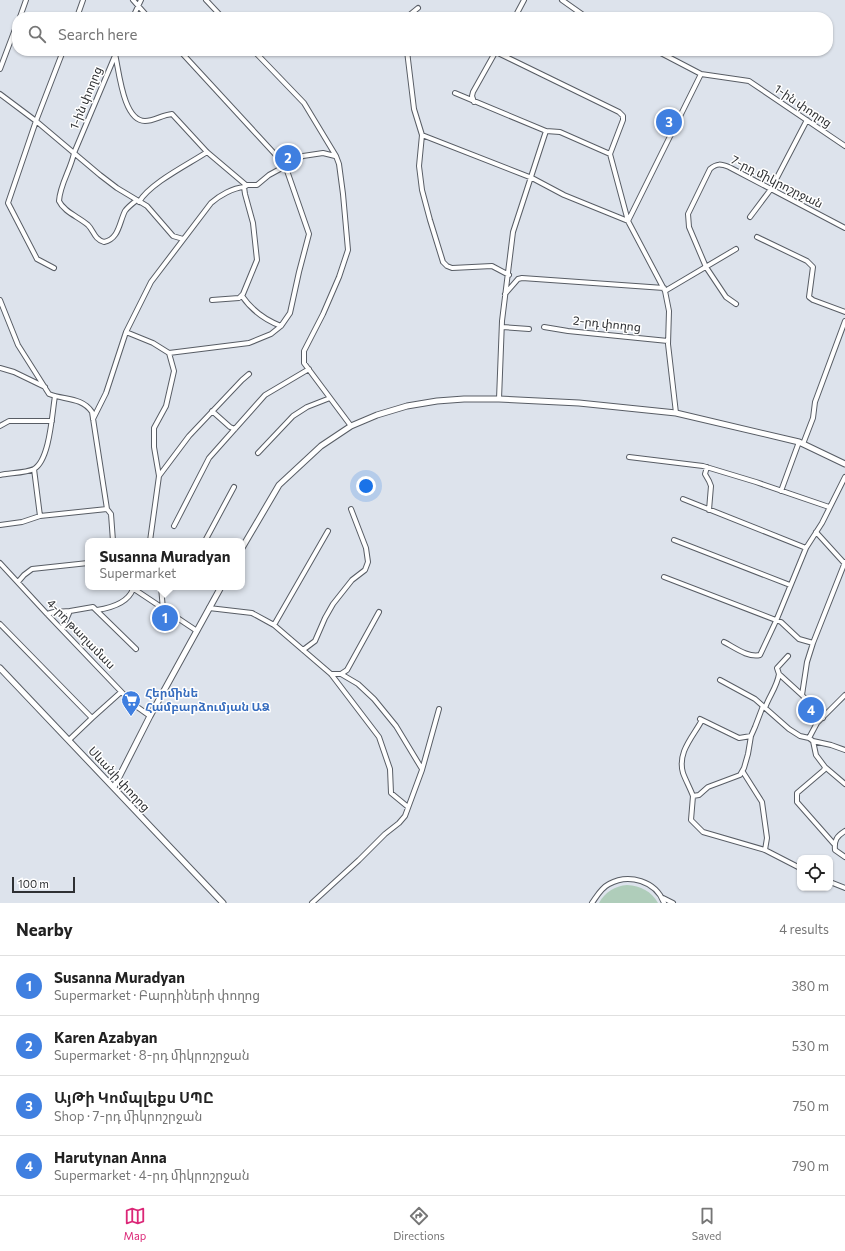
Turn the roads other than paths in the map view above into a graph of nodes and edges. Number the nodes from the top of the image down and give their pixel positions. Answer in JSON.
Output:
{"nodes":[{"id":1,"x":26,"y":0,"type":"edge"},
{"id":2,"x":83,"y":0,"type":"edge"},
{"id":3,"x":133,"y":0,"type":"edge"},
{"id":4,"x":141,"y":0,"type":"edge"},
{"id":5,"x":206,"y":0,"type":"edge"},
{"id":6,"x":524,"y":0,"type":"edge"},
{"id":7,"x":562,"y":0,"type":"edge"},
{"id":8,"x":138,"y":6,"type":"junction"},
{"id":9,"x":418,"y":8,"type":"dead end"},
{"id":10,"x":22,"y":12,"type":"edge"},
{"id":11,"x":78,"y":12,"type":"edge"},
{"id":12,"x":135,"y":12,"type":"edge"},
{"id":13,"x":143,"y":12,"type":"edge"},
{"id":14,"x":217,"y":12,"type":"edge"},
{"id":15,"x":413,"y":12,"type":"edge"},
{"id":16,"x":517,"y":12,"type":"edge"},
{"id":17,"x":579,"y":12,"type":"edge"},
{"id":18,"x":12,"y":37,"type":"edge"},
{"id":19,"x":61,"y":56,"type":"edge"},
{"id":20,"x":114,"y":56,"type":"edge"},
{"id":21,"x":117,"y":56,"type":"edge"},
{"id":22,"x":185,"y":56,"type":"edge"},
{"id":23,"x":259,"y":56,"type":"edge"},
{"id":24,"x":408,"y":56,"type":"edge"},
{"id":25,"x":493,"y":56,"type":"edge"},
{"id":26,"x":506,"y":56,"type":"edge"},
{"id":27,"x":667,"y":56,"type":"edge"},
{"id":28,"x":0,"y":69,"type":"edge"},
{"id":29,"x":701,"y":74,"type":"junction"},
{"id":30,"x":455,"y":93,"type":"dead end"},
{"id":31,"x":0,"y":94,"type":"edge"},
{"id":32,"x":474,"y":102,"type":"junction"},
{"id":33,"x":806,"y":120,"type":"junction"},
{"id":34,"x":36,"y":121,"type":"junction"},
{"id":35,"x":546,"y":131,"type":"junction"},
{"id":36,"x":422,"y":135,"type":"junction"},
{"id":37,"x":845,"y":146,"type":"edge"},
{"id":38,"x":207,"y":152,"type":"junction"},
{"id":39,"x":74,"y":153,"type":"junction"},
{"id":40,"x":610,"y":154,"type":"junction"},
{"id":41,"x":336,"y":156,"type":"junction"},
{"id":42,"x":285,"y":165,"type":"junction"},
{"id":43,"x":532,"y":178,"type":"junction"},
{"id":44,"x":245,"y":186,"type":"junction"},
{"id":45,"x":771,"y":189,"type":"junction"},
{"id":46,"x":138,"y":201,"type":"junction"},
{"id":47,"x":750,"y":217,"type":"dead end"},
{"id":48,"x":628,"y":221,"type":"junction"},
{"id":49,"x":845,"y":228,"type":"edge"},
{"id":50,"x":757,"y":237,"type":"dead end"},
{"id":51,"x":183,"y":239,"type":"junction"},
{"id":52,"x":736,"y":249,"type":"dead end"},
{"id":53,"x":706,"y":267,"type":"junction"},
{"id":54,"x":54,"y":268,"type":"dead end"},
{"id":55,"x":509,"y":275,"type":"junction"},
{"id":56,"x":664,"y":290,"type":"junction"},
{"id":57,"x":505,"y":294,"type":"junction"},
{"id":58,"x":242,"y":296,"type":"junction"},
{"id":59,"x":0,"y":300,"type":"edge"},
{"id":60,"x":212,"y":300,"type":"dead end"},
{"id":61,"x":736,"y":304,"type":"dead end"},
{"id":62,"x":845,"y":312,"type":"edge"},
{"id":63,"x":845,"y":321,"type":"edge"},
{"id":64,"x":281,"y":326,"type":"junction"},
{"id":65,"x":502,"y":327,"type":"junction"},
{"id":66,"x":544,"y":327,"type":"dead end"},
{"id":67,"x":529,"y":328,"type":"dead end"},
{"id":68,"x":126,"y":332,"type":"junction"},
{"id":69,"x":668,"y":340,"type":"junction"},
{"id":70,"x":169,"y":353,"type":"junction"},
{"id":71,"x":0,"y":368,"type":"edge"},
{"id":72,"x":309,"y":369,"type":"junction"},
{"id":73,"x":249,"y":374,"type":"dead end"},
{"id":74,"x":45,"y":387,"type":"junction"},
{"id":75,"x":54,"y":396,"type":"junction"},
{"id":76,"x":330,"y":398,"type":"junction"},
{"id":77,"x":499,"y":399,"type":"junction"},
{"id":78,"x":212,"y":411,"type":"junction"},
{"id":79,"x":676,"y":413,"type":"junction"},
{"id":80,"x":94,"y":419,"type":"junction"},
{"id":81,"x":52,"y":421,"type":"junction"},
{"id":82,"x":0,"y":426,"type":"edge"},
{"id":83,"x":352,"y":426,"type":"junction"},
{"id":84,"x":235,"y":429,"type":"junction"},
{"id":85,"x":801,"y":443,"type":"junction"},
{"id":86,"x":258,"y":453,"type":"dead end"},
{"id":87,"x":630,"y":457,"type":"dead end"},
{"id":88,"x":845,"y":464,"type":"edge"},
{"id":89,"x":707,"y":468,"type":"junction"},
{"id":90,"x":34,"y":469,"type":"junction"},
{"id":91,"x":0,"y":474,"type":"edge"},
{"id":92,"x":158,"y":476,"type":"junction"},
{"id":93,"x":845,"y":477,"type":"edge"},
{"id":94,"x":234,"y":487,"type":"dead end"},
{"id":95,"x":781,"y":491,"type":"junction"},
{"id":96,"x":683,"y":499,"type":"dead end"},
{"id":97,"x":829,"y":507,"type":"junction"},
{"id":98,"x":107,"y":509,"type":"junction"},
{"id":99,"x":351,"y":509,"type":"dead end"},
{"id":100,"x":709,"y":510,"type":"junction"},
{"id":101,"x":40,"y":516,"type":"junction"},
{"id":102,"x":0,"y":525,"type":"edge"},
{"id":103,"x":174,"y":526,"type":"dead end"},
{"id":104,"x":328,"y":531,"type":"dead end"},
{"id":105,"x":816,"y":532,"type":"junction"},
{"id":106,"x":113,"y":538,"type":"edge"},
{"id":107,"x":150,"y":538,"type":"edge"},
{"id":108,"x":207,"y":538,"type":"edge"},
{"id":109,"x":674,"y":540,"type":"dead end"},
{"id":110,"x":245,"y":543,"type":"edge"},
{"id":111,"x":806,"y":548,"type":"junction"},
{"id":112,"x":0,"y":562,"type":"edge"},
{"id":113,"x":85,"y":563,"type":"edge"},
{"id":114,"x":845,"y":563,"type":"edge"},
{"id":115,"x":664,"y":577,"type":"dead end"},
{"id":116,"x":18,"y":582,"type":"junction"},
{"id":117,"x":790,"y":586,"type":"junction"},
{"id":118,"x":131,"y":590,"type":"edge"},
{"id":119,"x":135,"y":590,"type":"edge"},
{"id":120,"x":161,"y":590,"type":"edge"},
{"id":121,"x":219,"y":590,"type":"edge"},
{"id":122,"x":209,"y":608,"type":"junction"},
{"id":123,"x":163,"y":609,"type":"junction"},
{"id":124,"x":97,"y":610,"type":"junction"},
{"id":125,"x":70,"y":611,"type":"junction"},
{"id":126,"x":379,"y":612,"type":"dead end"},
{"id":127,"x":47,"y":614,"type":"junction"},
{"id":128,"x":776,"y":621,"type":"junction"},
{"id":129,"x":0,"y":624,"type":"edge"},
{"id":130,"x":274,"y":625,"type":"junction"},
{"id":131,"x":62,"y":629,"type":"junction"},
{"id":132,"x":198,"y":631,"type":"junction"},
{"id":133,"x":724,"y":642,"type":"dead end"},
{"id":134,"x":813,"y":643,"type":"junction"},
{"id":135,"x":136,"y":649,"type":"dead end"},
{"id":136,"x":303,"y":650,"type":"junction"},
{"id":137,"x":788,"y":656,"type":"dead end"},
{"id":138,"x":0,"y":668,"type":"edge"},
{"id":139,"x":331,"y":674,"type":"junction"},
{"id":140,"x":342,"y":674,"type":"junction"},
{"id":141,"x":779,"y":674,"type":"junction"},
{"id":142,"x":720,"y":680,"type":"dead end"},
{"id":143,"x":121,"y":692,"type":"junction"},
{"id":144,"x":802,"y":695,"type":"junction"},
{"id":145,"x":845,"y":695,"type":"edge"},
{"id":146,"x":764,"y":707,"type":"junction"},
{"id":147,"x":439,"y":709,"type":"dead end"},
{"id":148,"x":150,"y":716,"type":"junction"},
{"id":149,"x":92,"y":718,"type":"junction"},
{"id":150,"x":823,"y":718,"type":"junction"},
{"id":151,"x":751,"y":736,"type":"junction"},
{"id":152,"x":809,"y":738,"type":"junction"},
{"id":153,"x":69,"y":740,"type":"junction"},
{"id":154,"x":813,"y":741,"type":"junction"},
{"id":155,"x":845,"y":750,"type":"edge"},
{"id":156,"x":825,"y":767,"type":"junction"},
{"id":157,"x":422,"y":770,"type":"junction"},
{"id":158,"x":743,"y":772,"type":"junction"},
{"id":159,"x":845,"y":784,"type":"edge"},
{"id":160,"x":114,"y":787,"type":"junction"},
{"id":161,"x":693,"y":796,"type":"junction"},
{"id":162,"x":408,"y":807,"type":"junction"},
{"id":163,"x":845,"y":831,"type":"edge"},
{"id":164,"x":834,"y":844,"type":"junction"},
{"id":165,"x":765,"y":850,"type":"junction"},
{"id":166,"x":845,"y":857,"type":"edge"},
{"id":167,"x":797,"y":866,"type":"edge"},
{"id":168,"x":833,"y":883,"type":"edge"},
{"id":169,"x":845,"y":888,"type":"edge"},
{"id":170,"x":662,"y":898,"type":"junction"},
{"id":171,"x":223,"y":903,"type":"edge"},
{"id":172,"x":312,"y":903,"type":"edge"},
{"id":173,"x":592,"y":903,"type":"edge"},
{"id":174,"x":664,"y":903,"type":"edge"},
{"id":175,"x":673,"y":903,"type":"edge"}],
"edges":[{"from":1,"to":10,"type":"street"},
{"from":2,"to":11,"type":"street"},
{"from":3,"to":8,"type":"street"},
{"from":4,"to":8,"type":"street"},
{"from":5,"to":14,"type":"street"},
{"from":6,"to":16,"type":"street"},
{"from":7,"to":17,"type":"street"},
{"from":8,"to":12,"type":"street"},
{"from":8,"to":13,"type":"street"},
{"from":9,"to":15,"type":"street"},
{"from":18,"to":28,"type":"street"},
{"from":19,"to":34,"type":"street"},
{"from":20,"to":39,"type":"street","name":"1-ին փողոց"},
{"from":21,"to":38,"type":"street"},
{"from":22,"to":42,"type":"street"},
{"from":23,"to":41,"type":"street"},
{"from":24,"to":36,"type":"street"},
{"from":25,"to":32,"type":"street"},
{"from":26,"to":40,"type":"street"},
{"from":27,"to":29,"type":"street"},
{"from":29,"to":33,"type":"street","name":"1-ին փողոց"},
{"from":29,"to":48,"type":"street"},
{"from":30,"to":32,"type":"street"},
{"from":31,"to":34,"type":"street"},
{"from":32,"to":35,"type":"street"},
{"from":33,"to":37,"type":"street","name":"1-ին փողոց"},
{"from":33,"to":45,"type":"street"},
{"from":34,"to":39,"type":"street"},
{"from":34,"to":54,"type":"street"},
{"from":35,"to":40,"type":"street"},
{"from":35,"to":43,"type":"street"},
{"from":36,"to":43,"type":"street"},
{"from":36,"to":55,"type":"street"},
{"from":38,"to":44,"type":"street"},
{"from":38,"to":46,"type":"street"},
{"from":39,"to":46,"type":"street"},
{"from":39,"to":46,"type":"street","name":"1-ին փողոց"},
{"from":40,"to":48,"type":"street"},
{"from":41,"to":42,"type":"street"},
{"from":41,"to":72,"type":"street"},
{"from":42,"to":44,"type":"street"},
{"from":42,"to":64,"type":"street"},
{"from":43,"to":48,"type":"street"},
{"from":43,"to":55,"type":"street"},
{"from":44,"to":51,"type":"street"},
{"from":44,"to":58,"type":"street"},
{"from":45,"to":47,"type":"street"},
{"from":45,"to":49,"type":"street","name":"7-րդ միկրոշրջան"},
{"from":45,"to":53,"type":"street","name":"7-րդ միկրոշրջան"},
{"from":46,"to":51,"type":"street"},
{"from":48,"to":56,"type":"street"},
{"from":50,"to":62,"type":"street"},
{"from":51,"to":68,"type":"street"},
{"from":52,"to":53,"type":"street"},
{"from":53,"to":56,"type":"street"},
{"from":53,"to":61,"type":"street","name":"7-րդ միկրոշրջան"},
{"from":55,"to":57,"type":"street"},
{"from":56,"to":57,"type":"street"},
{"from":56,"to":69,"type":"street"},
{"from":57,"to":65,"type":"street"},
{"from":58,"to":60,"type":"street"},
{"from":58,"to":64,"type":"street"},
{"from":59,"to":74,"type":"street"},
{"from":63,"to":85,"type":"street"},
{"from":64,"to":70,"type":"street"},
{"from":65,"to":67,"type":"street"},
{"from":65,"to":77,"type":"street"},
{"from":66,"to":69,"type":"street","name":"2-րդ փողոց"},
{"from":68,"to":70,"type":"street"},
{"from":68,"to":80,"type":"street"},
{"from":69,"to":79,"type":"street"},
{"from":70,"to":92,"type":"street"},
{"from":71,"to":74,"type":"street"},
{"from":72,"to":76,"type":"street"},
{"from":72,"to":84,"type":"street"},
{"from":73,"to":78,"type":"street"},
{"from":74,"to":75,"type":"street"},
{"from":75,"to":80,"type":"street"},
{"from":75,"to":81,"type":"street"},
{"from":76,"to":83,"type":"street"},
{"from":76,"to":86,"type":"street"},
{"from":77,"to":79,"type":"main road"},
{"from":77,"to":83,"type":"main road"},
{"from":78,"to":84,"type":"street"},
{"from":78,"to":92,"type":"street"},
{"from":79,"to":85,"type":"main road"},
{"from":80,"to":98,"type":"street"},
{"from":81,"to":82,"type":"street"},
{"from":81,"to":90,"type":"street"},
{"from":83,"to":110,"type":"main road"},
{"from":84,"to":103,"type":"street"},
{"from":85,"to":88,"type":"main road"},
{"from":85,"to":95,"type":"street"},
{"from":87,"to":89,"type":"street"},
{"from":89,"to":95,"type":"street"},
{"from":89,"to":100,"type":"street"},
{"from":90,"to":91,"type":"street"},
{"from":90,"to":101,"type":"street"},
{"from":92,"to":107,"type":"street"},
{"from":93,"to":97,"type":"street"},
{"from":94,"to":108,"type":"street"},
{"from":95,"to":97,"type":"street"},
{"from":96,"to":100,"type":"street"},
{"from":97,"to":105,"type":"street"},
{"from":98,"to":101,"type":"street"},
{"from":98,"to":106,"type":"street"},
{"from":99,"to":136,"type":"street"},
{"from":100,"to":111,"type":"street"},
{"from":101,"to":102,"type":"street"},
{"from":104,"to":130,"type":"street"},
{"from":105,"to":111,"type":"street"},
{"from":105,"to":114,"type":"street"},
{"from":109,"to":117,"type":"street"},
{"from":111,"to":117,"type":"street"},
{"from":112,"to":116,"type":"street","name":"4-րդ թաղամաս"},
{"from":113,"to":116,"type":"street"},
{"from":114,"to":134,"type":"street"},
{"from":115,"to":128,"type":"street"},
{"from":116,"to":127,"type":"street","name":"4-րդ թաղամաս"},
{"from":117,"to":128,"type":"street"},
{"from":118,"to":124,"type":"street"},
{"from":119,"to":123,"type":"street"},
{"from":120,"to":123,"type":"street"},
{"from":121,"to":122,"type":"main road"},
{"from":122,"to":130,"type":"street"},
{"from":122,"to":132,"type":"main road"},
{"from":123,"to":132,"type":"street"},
{"from":124,"to":125,"type":"street"},
{"from":124,"to":135,"type":"street"},
{"from":125,"to":127,"type":"street"},
{"from":125,"to":131,"type":"street"},
{"from":126,"to":140,"type":"street"},
{"from":127,"to":131,"type":"street","name":"4-րդ թաղամաս"},
{"from":128,"to":133,"type":"street"},
{"from":128,"to":134,"type":"street"},
{"from":129,"to":149,"type":"street"},
{"from":130,"to":136,"type":"street"},
{"from":131,"to":143,"type":"street","name":"4-րդ թաղամաս"},
{"from":132,"to":148,"type":"main road"},
{"from":134,"to":144,"type":"street"},
{"from":136,"to":139,"type":"street"},
{"from":137,"to":141,"type":"street"},
{"from":138,"to":153,"type":"main road","name":"Սևանի փողոց"},
{"from":139,"to":140,"type":"street"},
{"from":139,"to":162,"type":"street"},
{"from":140,"to":157,"type":"street"},
{"from":141,"to":144,"type":"street"},
{"from":141,"to":146,"type":"street"},
{"from":142,"to":146,"type":"street"},
{"from":143,"to":148,"type":"street","name":"4-րդ թաղամաս"},
{"from":143,"to":149,"type":"street"},
{"from":144,"to":150,"type":"street"},
{"from":145,"to":150,"type":"street"},
{"from":146,"to":151,"type":"street"},
{"from":146,"to":152,"type":"street"},
{"from":147,"to":157,"type":"street"},
{"from":148,"to":160,"type":"main road"},
{"from":149,"to":153,"type":"street"},
{"from":150,"to":152,"type":"street"},
{"from":151,"to":158,"type":"street"},
{"from":151,"to":161,"type":"street"},
{"from":152,"to":154,"type":"street"},
{"from":153,"to":160,"type":"main road","name":"Սևանի փողոց"},
{"from":154,"to":155,"type":"street"},
{"from":154,"to":156,"type":"street"},
{"from":156,"to":159,"type":"street"},
{"from":156,"to":164,"type":"street"},
{"from":157,"to":162,"type":"street"},
{"from":158,"to":161,"type":"street"},
{"from":158,"to":165,"type":"street"},
{"from":160,"to":171,"type":"main road","name":"Սևանի փողոց"},
{"from":161,"to":165,"type":"street"},
{"from":162,"to":172,"type":"street"},
{"from":163,"to":164,"type":"street"},
{"from":164,"to":166,"type":"street"},
{"from":165,"to":167,"type":"street"},
{"from":168,"to":169,"type":"street"},
{"from":170,"to":173,"type":"street"},
{"from":170,"to":174,"type":"street"},
{"from":170,"to":175,"type":"street"}]}
